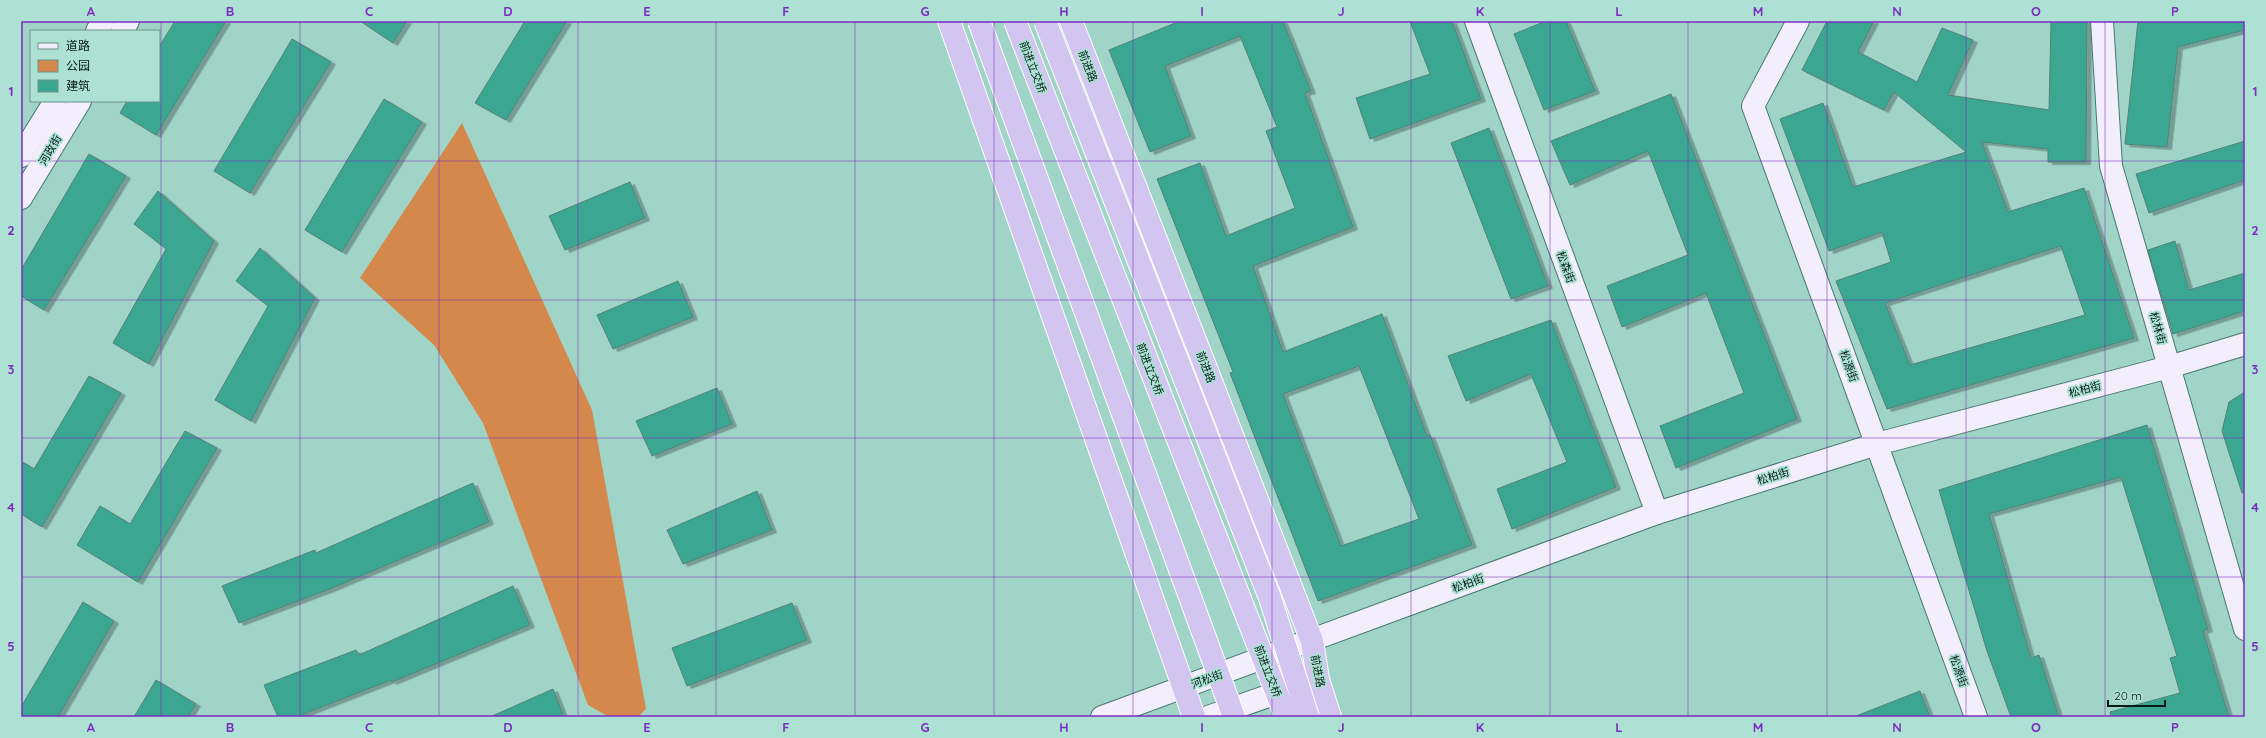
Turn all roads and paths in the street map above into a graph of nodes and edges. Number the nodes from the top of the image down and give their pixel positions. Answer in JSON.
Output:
{"nodes":[{"id":1,"x":103,"y":21,"type":"edge"},
{"id":2,"x":128,"y":21,"type":"edge"},
{"id":3,"x":949,"y":21,"type":"edge"},
{"id":4,"x":979,"y":21,"type":"edge"},
{"id":5,"x":1015,"y":21,"type":"edge"},
{"id":6,"x":1045,"y":21,"type":"edge"},
{"id":7,"x":1070,"y":21,"type":"edge"},
{"id":8,"x":1476,"y":21,"type":"edge"},
{"id":9,"x":1798,"y":21,"type":"edge"},
{"id":10,"x":2102,"y":21,"type":"edge"},
{"id":11,"x":98,"y":30,"type":"edge"},
{"id":12,"x":123,"y":30,"type":"edge"},
{"id":13,"x":53,"y":102,"type":"edge"},
{"id":14,"x":79,"y":102,"type":"edge"},
{"id":15,"x":21,"y":156,"type":"edge"},
{"id":16,"x":21,"y":198,"type":"edge"},
{"id":17,"x":2245,"y":344,"type":"edge"},
{"id":18,"x":2169,"y":367,"type":"junction"},
{"id":19,"x":1877,"y":444,"type":"junction"},
{"id":20,"x":1657,"y":513,"type":"junction"},
{"id":21,"x":2245,"y":629,"type":"edge"},
{"id":22,"x":1312,"y":641,"type":"junction"},
{"id":23,"x":1318,"y":679,"type":"junction"},
{"id":24,"x":1184,"y":688,"type":"junction"},
{"id":25,"x":1102,"y":717,"type":"edge"},
{"id":26,"x":1194,"y":717,"type":"edge"},
{"id":27,"x":1208,"y":717,"type":"edge"},
{"id":28,"x":1234,"y":717,"type":"edge"},
{"id":29,"x":1286,"y":717,"type":"edge"},
{"id":30,"x":1308,"y":717,"type":"edge"},
{"id":31,"x":1330,"y":717,"type":"edge"},
{"id":32,"x":1976,"y":717,"type":"edge"}],
"edges":[{"from":1,"to":11,"type":"street"},
{"from":2,"to":12,"type":"street"},
{"from":3,"to":24,"type":"highway"},
{"from":4,"to":28,"type":"highway","bridge":true},
{"from":5,"to":29,"type":"highway","name":"前进立交桥","bridge":true},
{"from":6,"to":30,"type":"highway","bridge":true},
{"from":7,"to":22,"type":"highway","name":"前进路"},
{"from":8,"to":20,"type":"street","name":"松森街"},
{"from":9,"to":19,"type":"street","name":"松源街"},
{"from":10,"to":18,"type":"street","name":"松林街"},
{"from":13,"to":15,"type":"street","name":"河政街"},
{"from":14,"to":16,"type":"street","name":"河政街"},
{"from":17,"to":18,"type":"street","name":"松柏街"},
{"from":18,"to":19,"type":"street","name":"松柏街"},
{"from":18,"to":21,"type":"street","name":"松林街"},
{"from":19,"to":20,"type":"street","name":"松柏街"},
{"from":19,"to":32,"type":"street","name":"松源街"},
{"from":20,"to":22,"type":"street","name":"松柏街"},
{"from":22,"to":23,"type":"highway","name":"前进路"},
{"from":22,"to":24,"type":"street","name":"河松街"},
{"from":23,"to":27,"type":"street"},
{"from":23,"to":31,"type":"highway","name":"前进路"},
{"from":24,"to":25,"type":"street","name":"河松街"},
{"from":24,"to":26,"type":"highway"}]}
